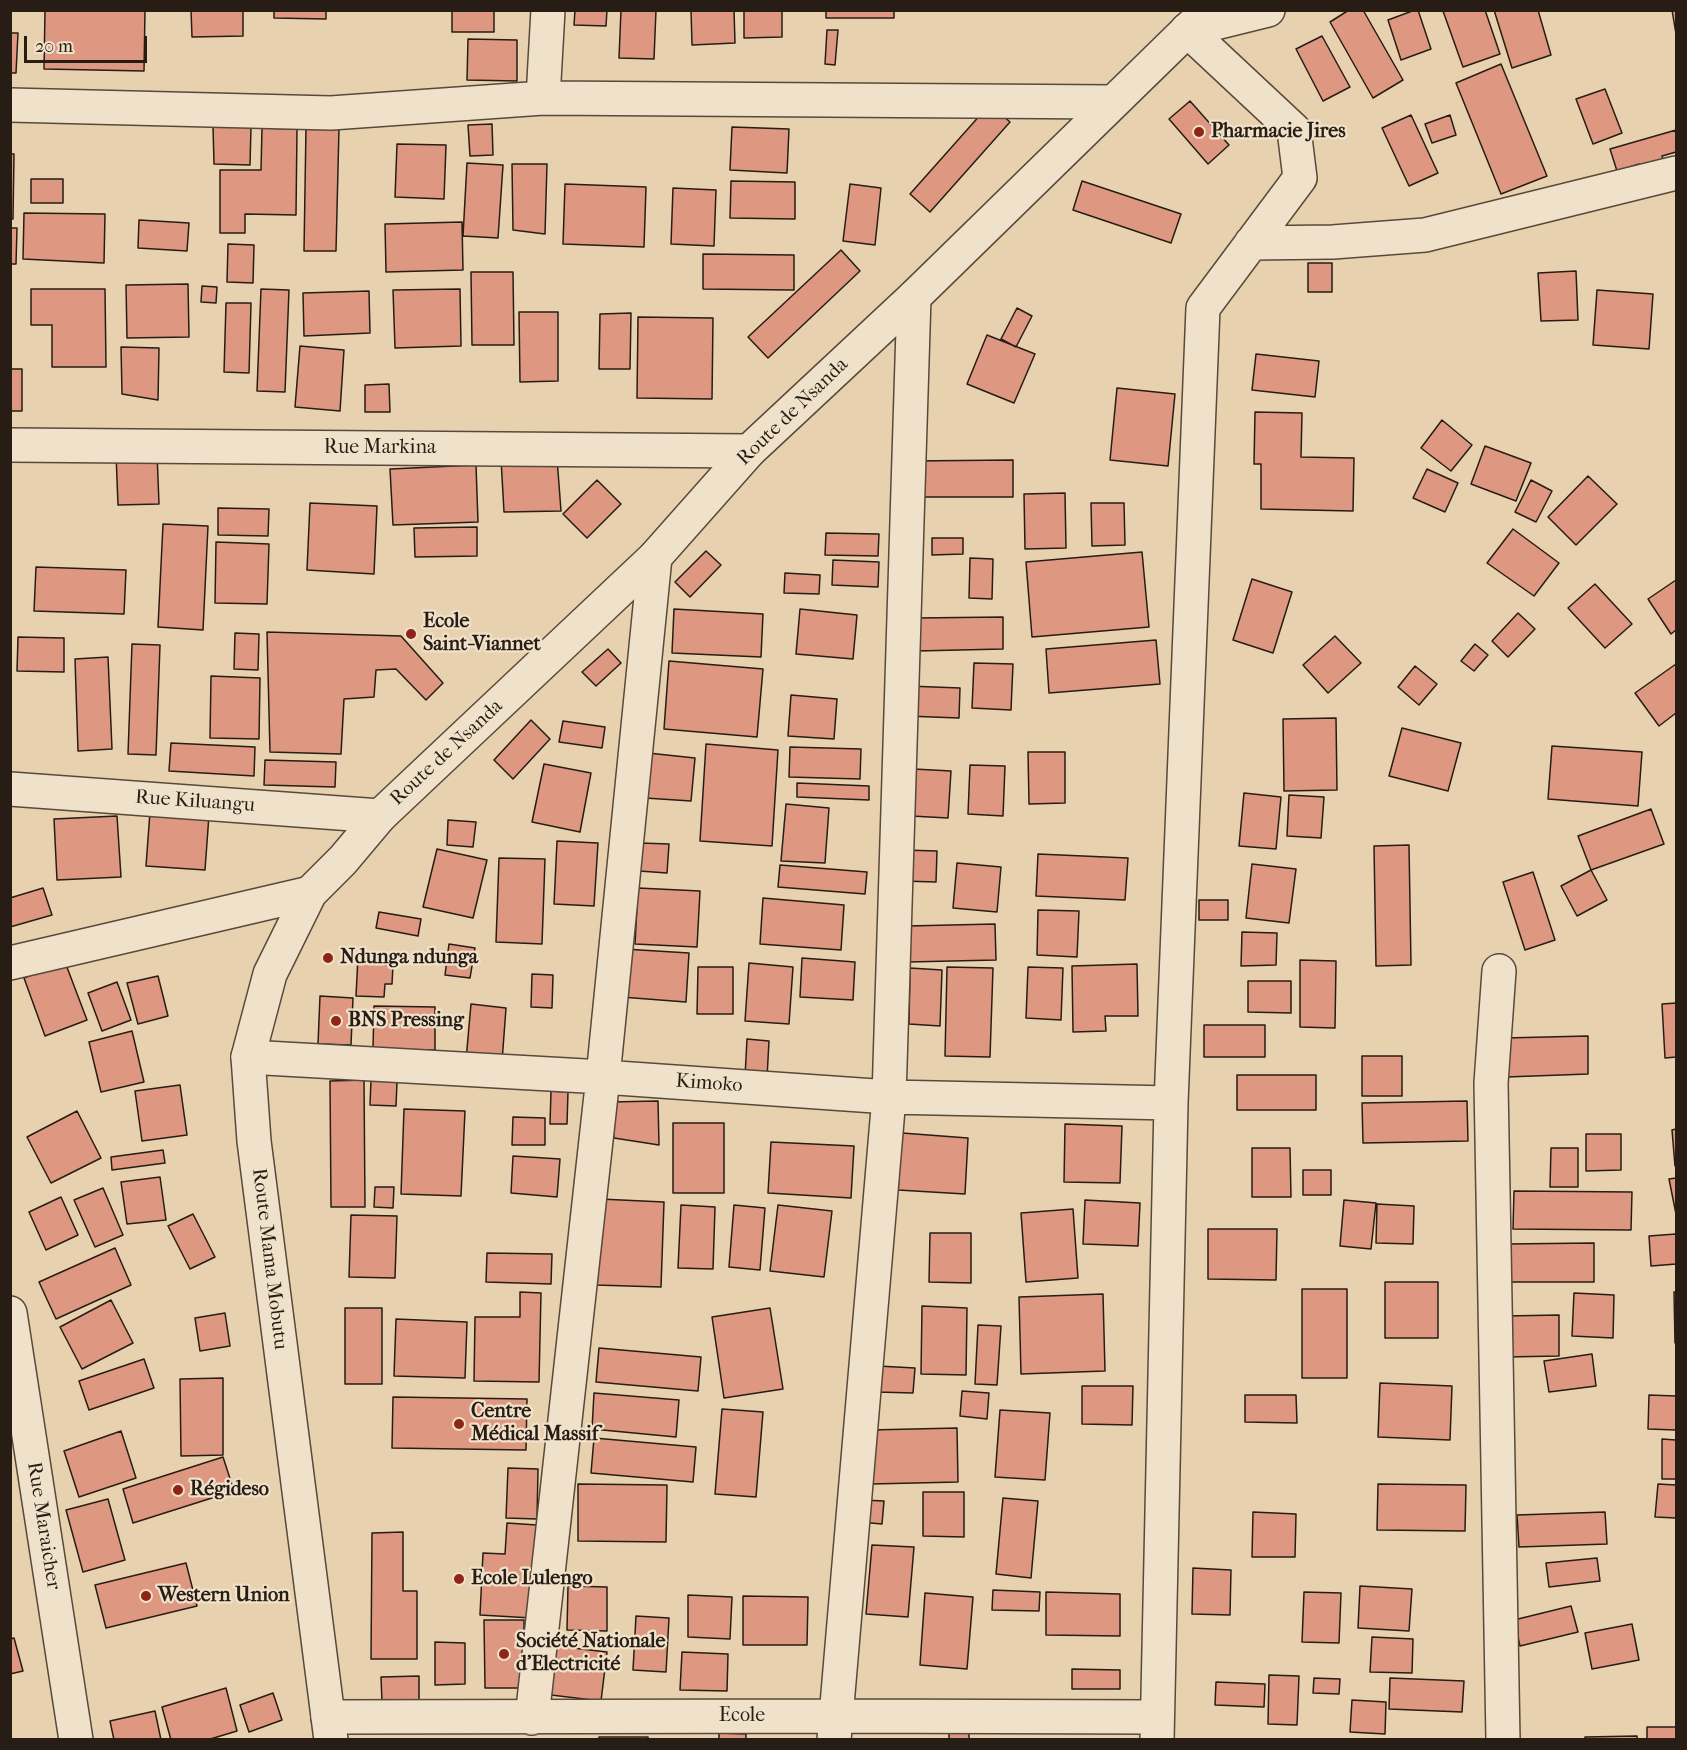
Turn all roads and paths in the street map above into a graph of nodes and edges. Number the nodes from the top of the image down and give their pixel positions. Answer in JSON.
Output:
{"nodes":[{"id":1,"x":548,"y":10,"type":"edge"},
{"id":2,"x":1268,"y":10,"type":"edge"},
{"id":3,"x":1195,"y":17,"type":"edge"},
{"id":4,"x":543,"y":98,"type":"junction"},
{"id":5,"x":1113,"y":102,"type":"junction"},
{"id":6,"x":10,"y":105,"type":"edge"},
{"id":7,"x":1677,"y":173,"type":"edge"},
{"id":8,"x":1251,"y":243,"type":"junction"},
{"id":9,"x":914,"y":297,"type":"junction"},
{"id":10,"x":10,"y":445,"type":"edge"},
{"id":11,"x":749,"y":451,"type":"junction"},
{"id":12,"x":655,"y":557,"type":"junction"},
{"id":13,"x":10,"y":789,"type":"edge"},
{"id":14,"x":380,"y":816,"type":"junction"},
{"id":15,"x":310,"y":893,"type":"junction"},
{"id":16,"x":10,"y":963,"type":"edge"},
{"id":17,"x":1499,"y":971,"type":"dead end"},
{"id":18,"x":248,"y":1057,"type":"junction"},
{"id":19,"x":603,"y":1077,"type":"junction"},
{"id":20,"x":889,"y":1097,"type":"junction"},
{"id":21,"x":1171,"y":1103,"type":"junction"},
{"id":22,"x":10,"y":1312,"type":"edge"},
{"id":23,"x":532,"y":1718,"type":"junction"},
{"id":24,"x":329,"y":1728,"type":"edge"},
{"id":25,"x":835,"y":1728,"type":"edge"},
{"id":26,"x":1157,"y":1729,"type":"edge"},
{"id":27,"x":76,"y":1740,"type":"edge"},
{"id":28,"x":1503,"y":1740,"type":"edge"}],
"edges":[{"from":1,"to":4,"type":"street"},
{"from":2,"to":3,"type":"street"},
{"from":3,"to":5,"type":"street","name":"Route de Nsanda"},
{"from":3,"to":8,"type":"street"},
{"from":4,"to":5,"type":"street"},
{"from":4,"to":6,"type":"street"},
{"from":5,"to":9,"type":"street","name":"Route de Nsanda"},
{"from":7,"to":8,"type":"street"},
{"from":8,"to":21,"type":"street"},
{"from":9,"to":11,"type":"street","name":"Route de Nsanda"},
{"from":9,"to":20,"type":"street"},
{"from":10,"to":11,"type":"street","name":"Rue Markina"},
{"from":11,"to":12,"type":"street","name":"Route de Nsanda"},
{"from":12,"to":14,"type":"street","name":"Route de Nsanda"},
{"from":12,"to":19,"type":"street"},
{"from":13,"to":14,"type":"street","name":"Rue Kiluangu"},
{"from":14,"to":15,"type":"street","name":"Route Mama Mobutu"},
{"from":15,"to":16,"type":"street"},
{"from":15,"to":18,"type":"street","name":"Route Mama Mobutu"},
{"from":17,"to":28,"type":"street"},
{"from":18,"to":19,"type":"street","name":"Kimoko"},
{"from":18,"to":24,"type":"street","name":"Route Mama Mobutu"},
{"from":19,"to":20,"type":"street","name":"Kimoko"},
{"from":19,"to":23,"type":"street"},
{"from":20,"to":21,"type":"street","name":"Kimoko"},
{"from":20,"to":25,"type":"street"},
{"from":21,"to":26,"type":"street"},
{"from":22,"to":27,"type":"street","name":"Rue Maraicher"},
{"from":23,"to":24,"type":"street","name":"Ecole"},
{"from":23,"to":25,"type":"street","name":"Ecole"},
{"from":25,"to":26,"type":"street","name":"Ecole"}]}
